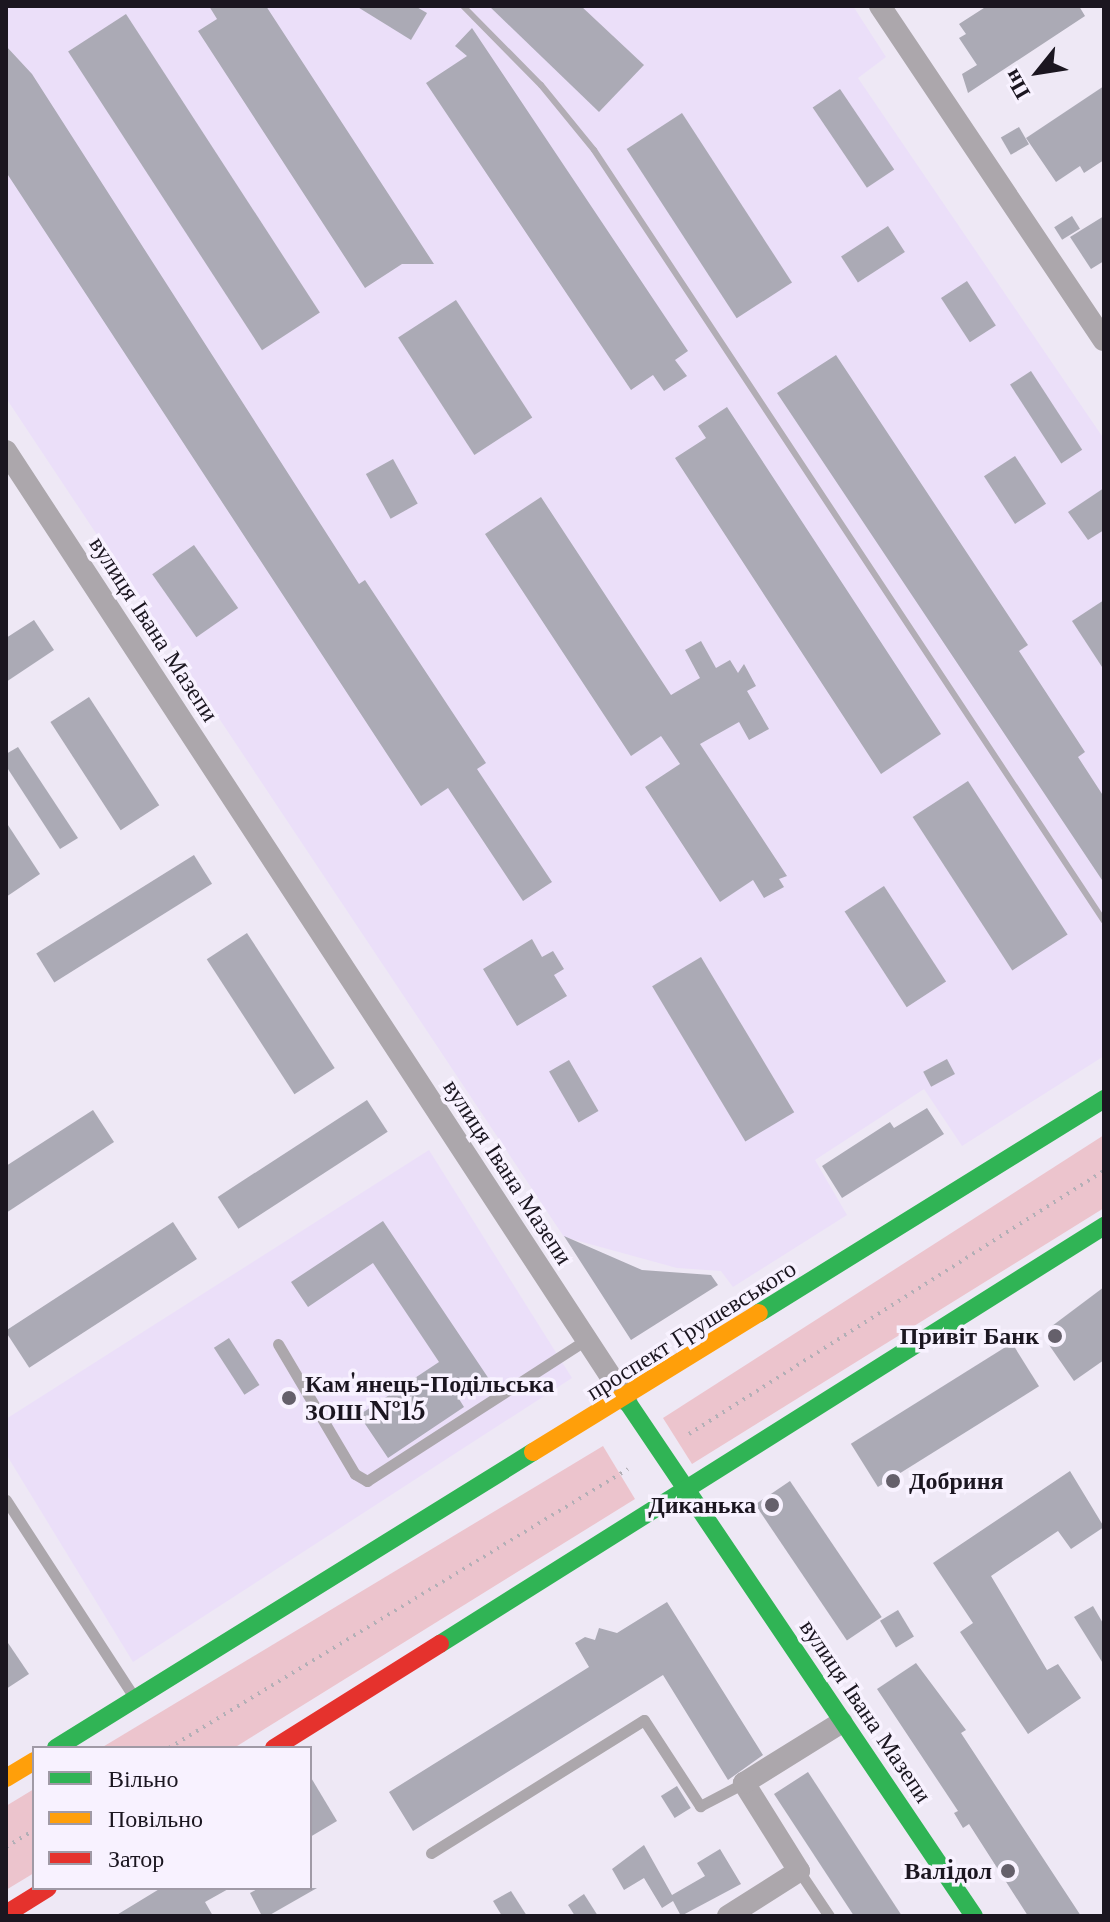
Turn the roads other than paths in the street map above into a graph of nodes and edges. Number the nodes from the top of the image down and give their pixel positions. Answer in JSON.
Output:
{"nodes":[{"id":1,"x":880,"y":6,"type":"edge"},
{"id":2,"x":1104,"y":340,"type":"edge"},
{"id":3,"x":6,"y":451,"type":"edge"},
{"id":4,"x":1104,"y":1099,"type":"edge"},
{"id":5,"x":1104,"y":1226,"type":"edge"},
{"id":6,"x":586,"y":1340,"type":"junction"},
{"id":7,"x":278,"y":1344,"type":"dead end"},
{"id":8,"x":626,"y":1400,"type":"junction"},
{"id":9,"x":686,"y":1492,"type":"junction"},
{"id":10,"x":6,"y":1500,"type":"edge"},
{"id":11,"x":136,"y":1699,"type":"junction"},
{"id":12,"x":842,"y":1722,"type":"junction"},
{"id":13,"x":59,"y":1746,"type":"edge"},
{"id":14,"x":277,"y":1746,"type":"edge"},
{"id":15,"x":32,"y":1762,"type":"edge"},
{"id":16,"x":6,"y":1778,"type":"edge"},
{"id":17,"x":744,"y":1783,"type":"junction"},
{"id":18,"x":431,"y":1853,"type":"dead end"},
{"id":19,"x":799,"y":1871,"type":"junction"},
{"id":20,"x":45,"y":1890,"type":"edge"},
{"id":21,"x":6,"y":1914,"type":"edge"},
{"id":22,"x":728,"y":1916,"type":"edge"},
{"id":23,"x":829,"y":1916,"type":"edge"},
{"id":24,"x":974,"y":1916,"type":"edge"}],
"edges":[{"from":1,"to":2,"type":"street"},
{"from":3,"to":6,"type":"street","name":"вулиця Івана Мазепи"},
{"from":4,"to":8,"type":"main road","name":"проспект Грушевського"},
{"from":5,"to":9,"type":"main road"},
{"from":6,"to":7,"type":"lane"},
{"from":6,"to":8,"type":"street","name":"вулиця Івана Мазепи"},
{"from":8,"to":9,"type":"main road","name":"вулиця Івана Мазепи"},
{"from":8,"to":11,"type":"main road","name":"проспект Грушевського"},
{"from":9,"to":12,"type":"main road","name":"вулиця Івана Мазепи"},
{"from":9,"to":14,"type":"main road"},
{"from":10,"to":11,"type":"lane"},
{"from":11,"to":13,"type":"main road","name":"проспект Грушевського"},
{"from":12,"to":17,"type":"street"},
{"from":12,"to":24,"type":"main road","name":"вулиця Івана Мазепи"},
{"from":15,"to":16,"type":"main road"},
{"from":17,"to":18,"type":"lane"},
{"from":17,"to":19,"type":"street"},
{"from":19,"to":22,"type":"street"},
{"from":19,"to":23,"type":"lane"},
{"from":20,"to":21,"type":"main road"}]}
